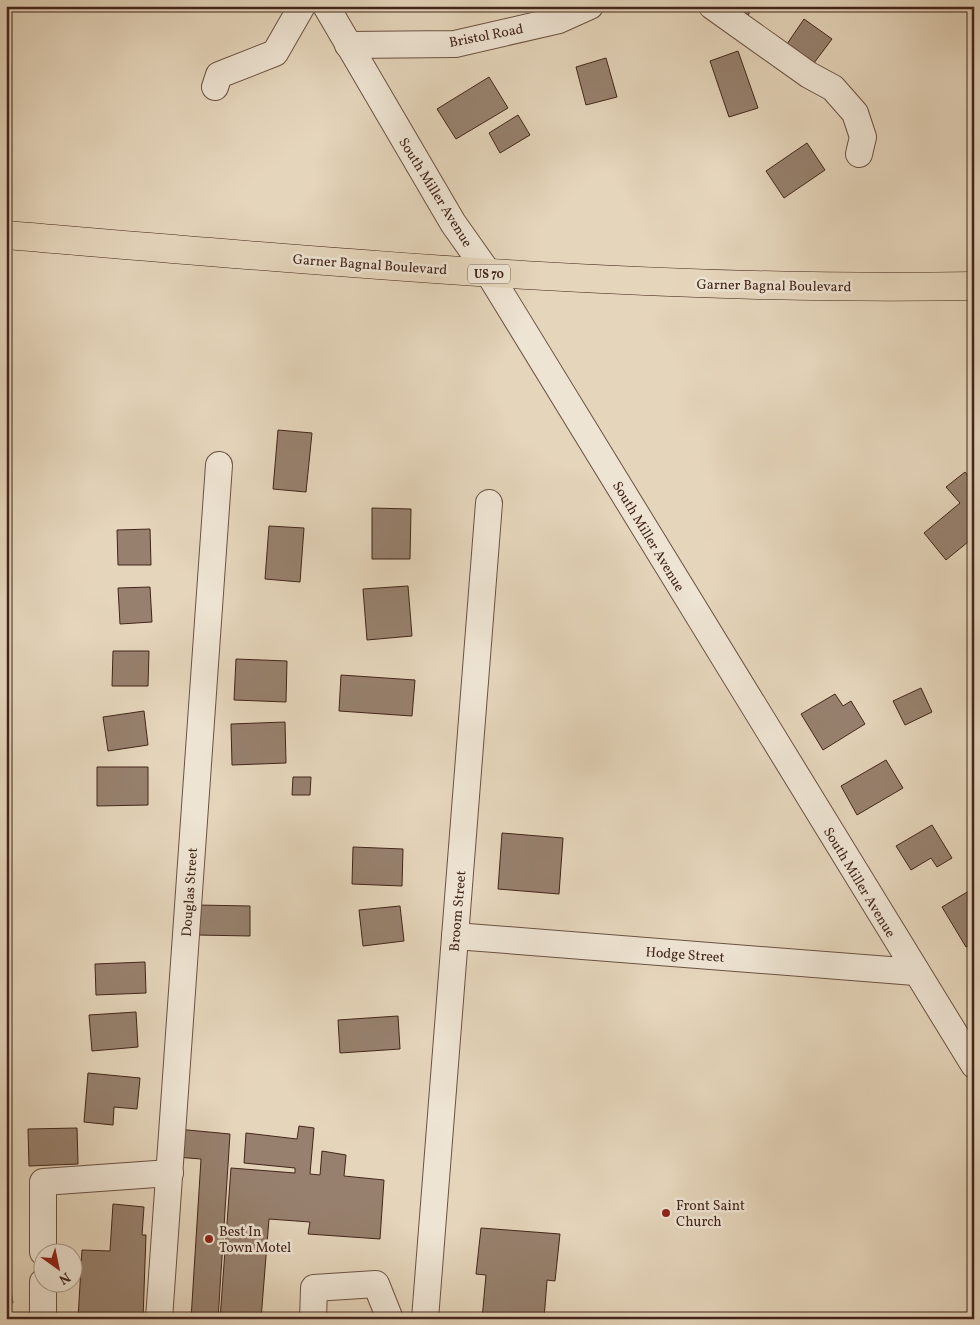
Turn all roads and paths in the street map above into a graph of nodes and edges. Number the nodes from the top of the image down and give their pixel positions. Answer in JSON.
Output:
{"nodes":[{"id":1,"x":302,"y":6,"type":"edge"},
{"id":2,"x":326,"y":6,"type":"edge"},
{"id":3,"x":590,"y":6,"type":"edge"},
{"id":4,"x":712,"y":6,"type":"edge"},
{"id":5,"x":348,"y":45,"type":"junction"},
{"id":6,"x":215,"y":87,"type":"dead end"},
{"id":7,"x":859,"y":154,"type":"dead end"},
{"id":8,"x":6,"y":235,"type":"edge"},
{"id":9,"x":489,"y":274,"type":"junction"},
{"id":10,"x":974,"y":286,"type":"edge"},
{"id":11,"x":219,"y":466,"type":"dead end"},
{"id":12,"x":490,"y":503,"type":"dead end"},
{"id":13,"x":455,"y":936,"type":"junction"},
{"id":14,"x":915,"y":972,"type":"junction"},
{"id":15,"x":974,"y":1066,"type":"edge"},
{"id":16,"x":170,"y":1173,"type":"junction"},
{"id":17,"x":43,"y":1242,"type":"edge"},
{"id":18,"x":43,"y":1292,"type":"edge"},
{"id":19,"x":43,"y":1319,"type":"edge"},
{"id":20,"x":159,"y":1319,"type":"edge"},
{"id":21,"x":313,"y":1319,"type":"edge"},
{"id":22,"x":390,"y":1319,"type":"edge"},
{"id":23,"x":425,"y":1319,"type":"edge"}],
"edges":[{"from":1,"to":6,"type":"street"},
{"from":2,"to":5,"type":"street","name":"South Miller Avenue"},
{"from":3,"to":5,"type":"street","name":"Bristol Road"},
{"from":4,"to":7,"type":"street"},
{"from":5,"to":9,"type":"street","name":"South Miller Avenue"},
{"from":8,"to":9,"type":"highway","name":"Garner Bagnal Boulevard","number":"US 70"},
{"from":9,"to":10,"type":"highway","name":"Garner Bagnal Boulevard","number":"US 70"},
{"from":9,"to":14,"type":"street","name":"South Miller Avenue"},
{"from":11,"to":16,"type":"street","name":"Douglas Street"},
{"from":12,"to":13,"type":"street","name":"Broom Street"},
{"from":13,"to":14,"type":"street","name":"Hodge Street"},
{"from":13,"to":23,"type":"street","name":"Broom Street"},
{"from":14,"to":15,"type":"street","name":"South Miller Avenue"},
{"from":16,"to":17,"type":"street"},
{"from":16,"to":20,"type":"street","name":"Douglas Street"},
{"from":18,"to":19,"type":"street"},
{"from":21,"to":22,"type":"street"}]}
